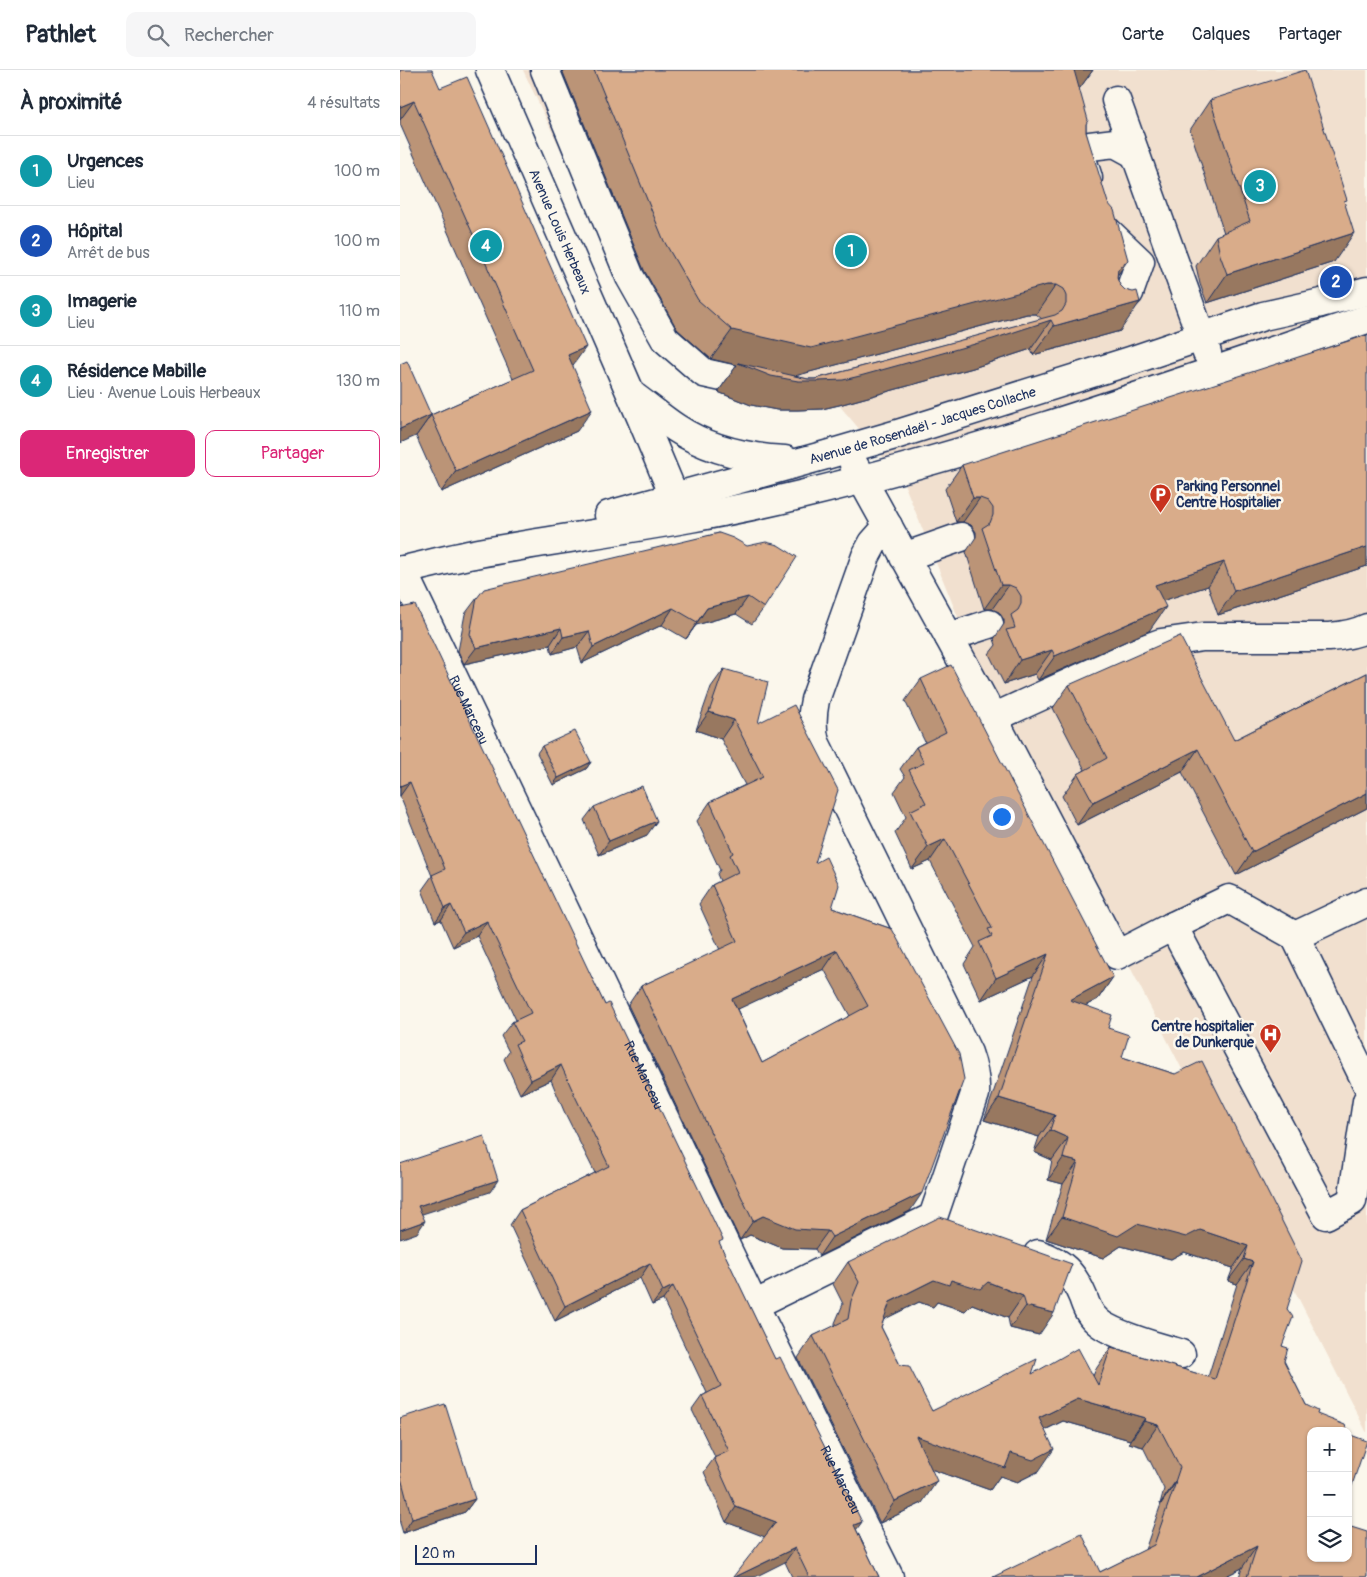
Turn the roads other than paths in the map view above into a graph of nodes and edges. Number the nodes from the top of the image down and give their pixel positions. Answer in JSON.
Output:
{"nodes":[{"id":1,"x":490,"y":70,"type":"edge"},
{"id":2,"x":545,"y":70,"type":"edge"},
{"id":3,"x":1116,"y":100,"type":"dead end"},
{"id":4,"x":1136,"y":154,"type":"junction"},
{"id":5,"x":1367,"y":291,"type":"edge"},
{"id":6,"x":1112,"y":305,"type":"edge"},
{"id":7,"x":1367,"y":318,"type":"edge"},
{"id":8,"x":1200,"y":336,"type":"junction"},
{"id":9,"x":1214,"y":370,"type":"junction"},
{"id":10,"x":791,"y":393,"type":"edge"},
{"id":11,"x":631,"y":394,"type":"junction"},
{"id":12,"x":846,"y":449,"type":"junction"},
{"id":13,"x":807,"y":461,"type":"junction"},
{"id":14,"x":862,"y":480,"type":"junction"},
{"id":15,"x":679,"y":508,"type":"junction"},
{"id":16,"x":888,"y":526,"type":"junction"},
{"id":17,"x":961,"y":537,"type":"dead end"},
{"id":18,"x":904,"y":557,"type":"junction"},
{"id":19,"x":401,"y":571,"type":"edge"},
{"id":20,"x":989,"y":624,"type":"dead end"},
{"id":21,"x":1367,"y":628,"type":"edge"},
{"id":22,"x":949,"y":637,"type":"junction"},
{"id":23,"x":993,"y":718,"type":"junction"},
{"id":24,"x":1367,"y":902,"type":"edge"},
{"id":25,"x":1173,"y":926,"type":"junction"},
{"id":26,"x":1294,"y":936,"type":"junction"},
{"id":27,"x":1367,"y":1084,"type":"edge"},
{"id":28,"x":1367,"y":1100,"type":"edge"},
{"id":29,"x":933,"y":1217,"type":"junction"},
{"id":30,"x":960,"y":1226,"type":"edge"},
{"id":31,"x":1016,"y":1246,"type":"edge"},
{"id":32,"x":754,"y":1305,"type":"junction"},
{"id":33,"x":1181,"y":1354,"type":"dead end"},
{"id":34,"x":889,"y":1577,"type":"edge"}],
"edges":[{"from":1,"to":11,"type":"street","name":"Avenue Louis Herbeaux"},
{"from":2,"to":10,"type":"street"},
{"from":3,"to":4,"type":"street"},
{"from":4,"to":6,"type":"street"},
{"from":4,"to":8,"type":"street"},
{"from":5,"to":8,"type":"street","name":"Avenue de Rosendaël - Jacques Collache"},
{"from":7,"to":9,"type":"street","name":"Avenue de Rosendaël - Jacques Collache"},
{"from":8,"to":9,"type":"street"},
{"from":8,"to":12,"type":"street","name":"Avenue de Rosendaël - Jacques Collache"},
{"from":9,"to":14,"type":"street","name":"Avenue de Rosendaël - Jacques Collache"},
{"from":11,"to":13,"type":"street","name":"Avenue Louis Herbeaux"},
{"from":11,"to":15,"type":"street","name":"Avenue Louis Herbeaux"},
{"from":12,"to":13,"type":"street","name":"Avenue de Rosendaël - Jacques Collache"},
{"from":12,"to":14,"type":"street"},
{"from":13,"to":15,"type":"street","name":"Avenue de Rosendaël - Jacques Collache"},
{"from":14,"to":15,"type":"street","name":"Avenue de Rosendaël - Jacques Collache"},
{"from":14,"to":16,"type":"street"},
{"from":15,"to":19,"type":"street","name":"Avenue de Rosendaël - Jacques Collache"},
{"from":16,"to":18,"type":"street"},
{"from":16,"to":29,"type":"street"},
{"from":17,"to":18,"type":"street"},
{"from":18,"to":22,"type":"street"},
{"from":19,"to":32,"type":"street","name":"Rue Marceau"},
{"from":20,"to":22,"type":"street"},
{"from":21,"to":23,"type":"street"},
{"from":22,"to":23,"type":"street"},
{"from":23,"to":25,"type":"street"},
{"from":24,"to":26,"type":"street"},
{"from":25,"to":26,"type":"street"},
{"from":25,"to":28,"type":"street"},
{"from":26,"to":27,"type":"street"},
{"from":29,"to":30,"type":"street"},
{"from":29,"to":32,"type":"street"},
{"from":31,"to":33,"type":"street"},
{"from":32,"to":34,"type":"street","name":"Rue Marceau"}]}
